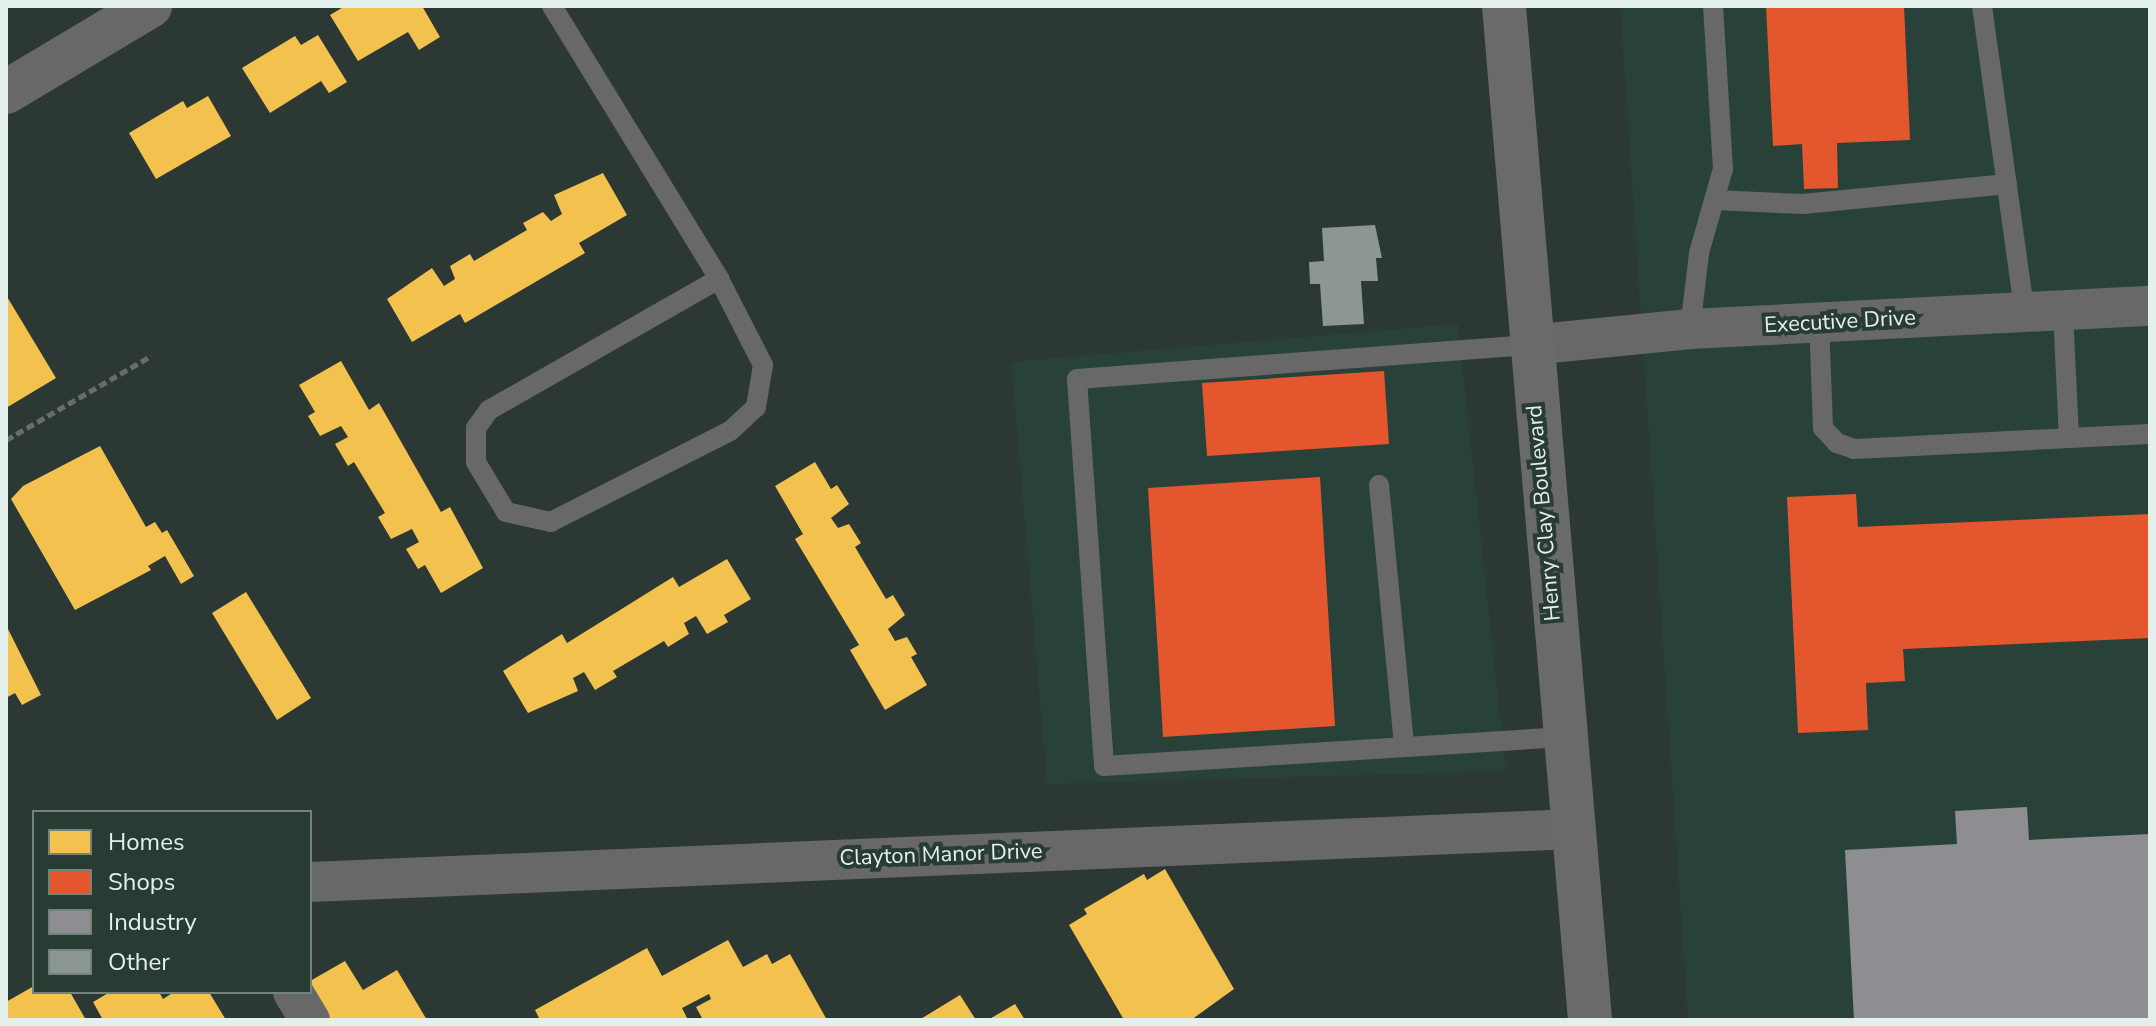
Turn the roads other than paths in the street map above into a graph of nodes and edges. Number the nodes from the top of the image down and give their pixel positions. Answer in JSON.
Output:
{"nodes":[{"id":1,"x":150,"y":6,"type":"edge"},
{"id":2,"x":552,"y":6,"type":"edge"},
{"id":3,"x":1504,"y":6,"type":"edge"},
{"id":4,"x":1713,"y":6,"type":"edge"},
{"id":5,"x":1982,"y":6,"type":"edge"},
{"id":6,"x":6,"y":92,"type":"edge"},
{"id":7,"x":2007,"y":184,"type":"junction"},
{"id":8,"x":1714,"y":200,"type":"junction"},
{"id":9,"x":719,"y":279,"type":"junction"},
{"id":10,"x":2150,"y":306,"type":"edge"},
{"id":11,"x":2044,"y":312,"type":"junction"},
{"id":12,"x":1819,"y":322,"type":"junction"},
{"id":13,"x":1690,"y":329,"type":"junction"},
{"id":14,"x":1530,"y":345,"type":"junction"},
{"id":15,"x":2150,"y":434,"type":"edge"},
{"id":16,"x":2069,"y":438,"type":"junction"},
{"id":17,"x":1379,"y":485,"type":"dead end"},
{"id":18,"x":1564,"y":737,"type":"junction"},
{"id":19,"x":1404,"y":745,"type":"junction"},
{"id":20,"x":1572,"y":829,"type":"junction"},
{"id":21,"x":312,"y":882,"type":"edge"},
{"id":22,"x":294,"y":994,"type":"edge"},
{"id":23,"x":310,"y":1020,"type":"edge"},
{"id":24,"x":1590,"y":1020,"type":"edge"}],
"edges":[{"from":1,"to":6,"type":"street"},
{"from":2,"to":9,"type":"lane"},
{"from":3,"to":14,"type":"main road","name":"Henry Clay Boulevard"},
{"from":4,"to":8,"type":"lane"},
{"from":5,"to":7,"type":"lane"},
{"from":7,"to":8,"type":"lane"},
{"from":7,"to":11,"type":"lane"},
{"from":8,"to":13,"type":"lane"},
{"from":9,"to":9,"type":"lane"},
{"from":10,"to":11,"type":"street","name":"Executive Drive"},
{"from":11,"to":12,"type":"street","name":"Executive Drive"},
{"from":11,"to":16,"type":"lane"},
{"from":12,"to":13,"type":"street","name":"Executive Drive"},
{"from":12,"to":16,"type":"lane"},
{"from":13,"to":14,"type":"street","name":"Executive Drive"},
{"from":14,"to":18,"type":"main road","name":"Henry Clay Boulevard"},
{"from":14,"to":19,"type":"lane"},
{"from":15,"to":16,"type":"lane"},
{"from":17,"to":19,"type":"lane"},
{"from":18,"to":19,"type":"lane"},
{"from":18,"to":20,"type":"main road","name":"Henry Clay Boulevard"},
{"from":20,"to":21,"type":"street","name":"Clayton Manor Drive"},
{"from":20,"to":24,"type":"main road","name":"Henry Clay Boulevard"},
{"from":22,"to":23,"type":"street"}]}
